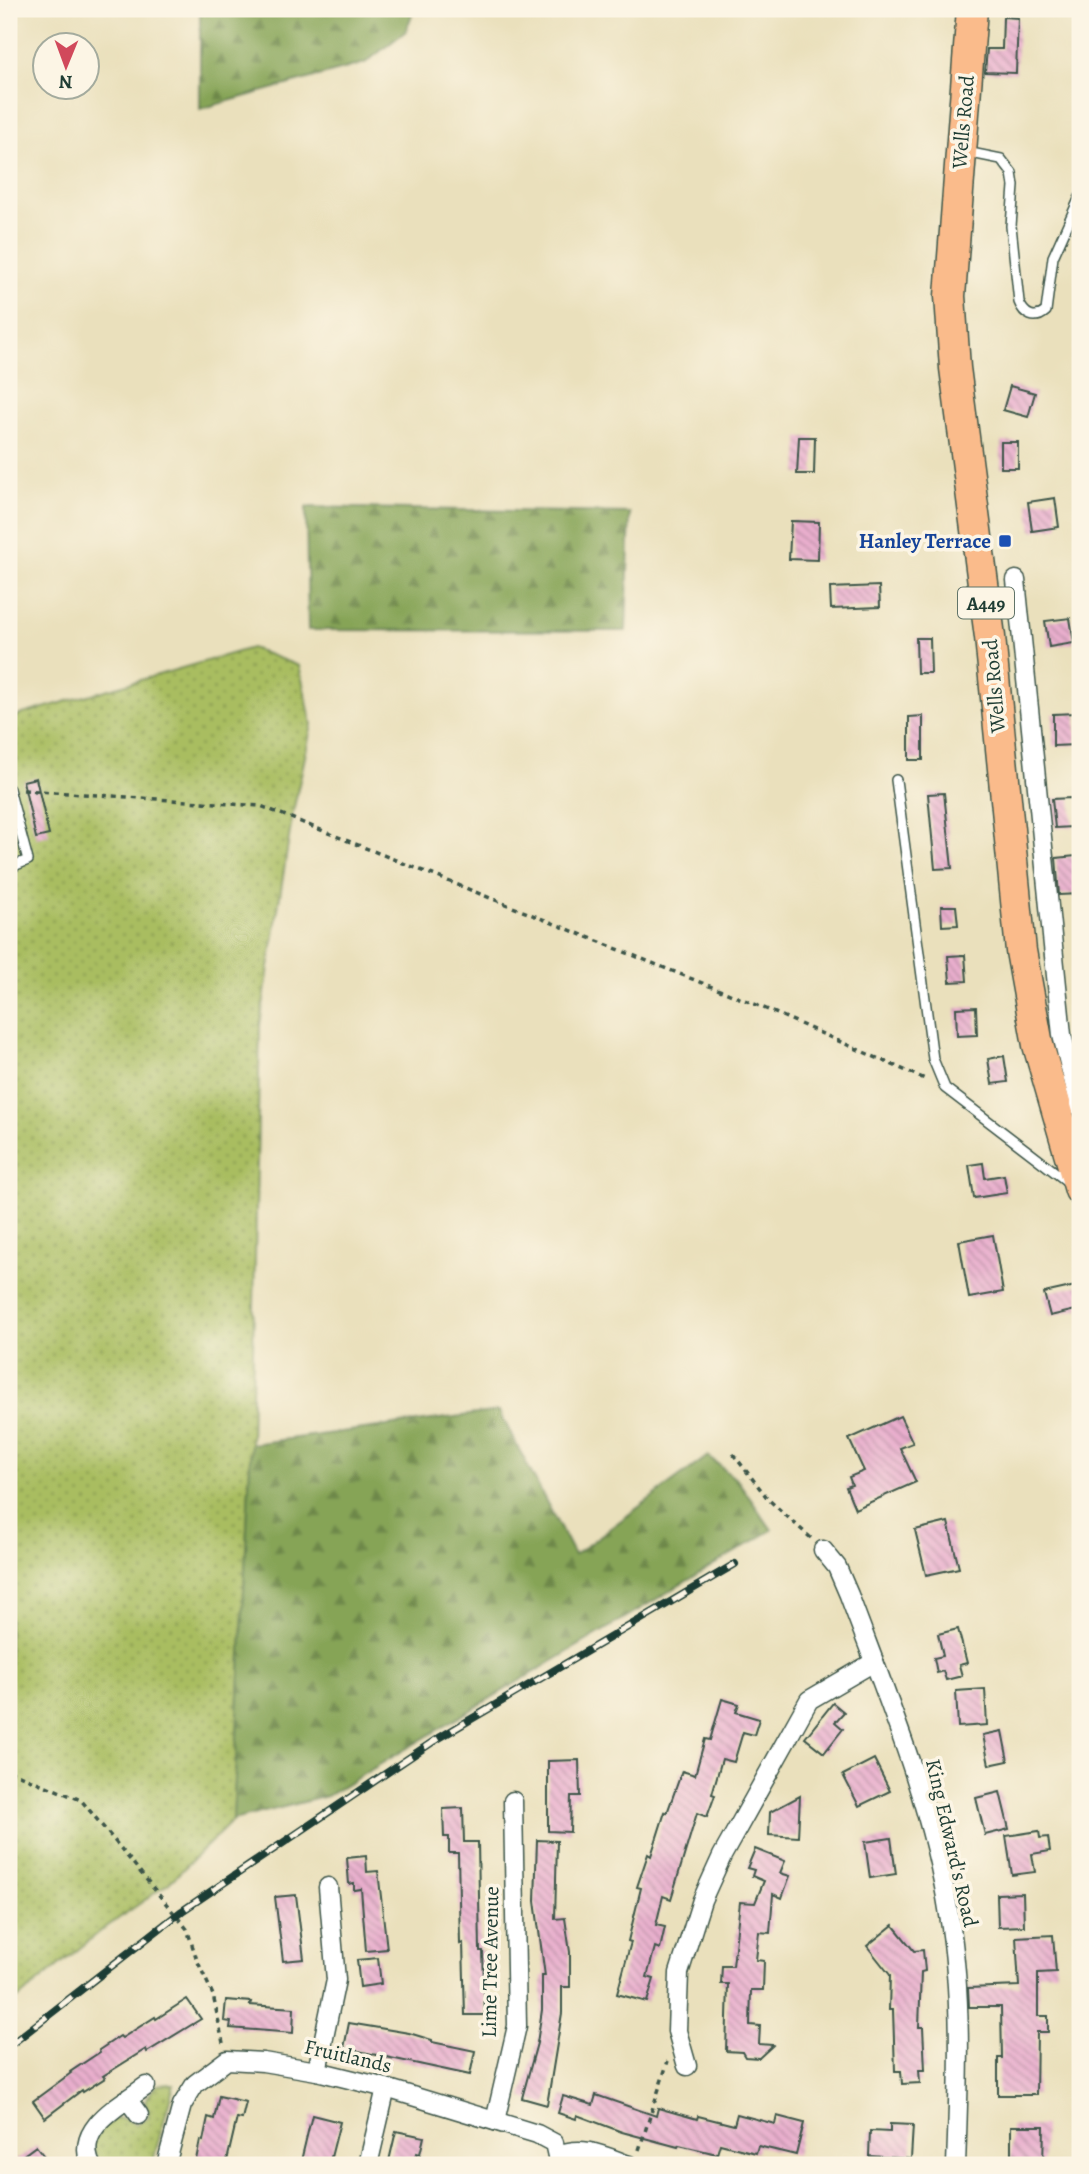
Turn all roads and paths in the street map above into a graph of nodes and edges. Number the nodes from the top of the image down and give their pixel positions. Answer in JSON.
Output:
{"nodes":[{"id":1,"x":972,"y":9,"type":"edge"},
{"id":2,"x":960,"y":151,"type":"junction"},
{"id":3,"x":1080,"y":197,"type":"edge"},
{"id":4,"x":1016,"y":580,"type":"dead end"},
{"id":5,"x":896,"y":780,"type":"dead end"},
{"id":6,"x":9,"y":789,"type":"edge"},
{"id":7,"x":9,"y":868,"type":"edge"},
{"id":8,"x":945,"y":1088,"type":"junction"},
{"id":9,"x":1080,"y":1107,"type":"edge"},
{"id":10,"x":1080,"y":1191,"type":"edge"},
{"id":11,"x":733,"y":1454,"type":"dead end"},
{"id":12,"x":823,"y":1550,"type":"joint"},
{"id":13,"x":874,"y":1662,"type":"junction"},
{"id":14,"x":9,"y":1771,"type":"edge"},
{"id":15,"x":513,"y":1801,"type":"dead end"},
{"id":16,"x":328,"y":1887,"type":"dead end"},
{"id":17,"x":677,"y":2031,"type":"junction"},
{"id":18,"x":227,"y":2060,"type":"junction"},
{"id":19,"x":687,"y":2066,"type":"dead end"},
{"id":20,"x":317,"y":2071,"type":"junction"},
{"id":21,"x":146,"y":2086,"type":"dead end"},
{"id":22,"x":386,"y":2088,"type":"junction"},
{"id":23,"x":128,"y":2100,"type":"junction"},
{"id":24,"x":139,"y":2115,"type":"dead end"},
{"id":25,"x":495,"y":2121,"type":"junction"},
{"id":26,"x":558,"y":2160,"type":"edge"},
{"id":27,"x":632,"y":2162,"type":"edge"},
{"id":28,"x":91,"y":2165,"type":"edge"},
{"id":29,"x":166,"y":2165,"type":"edge"},
{"id":30,"x":368,"y":2165,"type":"edge"},
{"id":31,"x":956,"y":2165,"type":"edge"}],
"edges":[{"from":1,"to":2,"type":"highway","name":"Wells Road","number":"A449"},
{"from":2,"to":3,"type":"lane"},
{"from":2,"to":10,"type":"highway","name":"Wells Road","number":"A449"},
{"from":4,"to":9,"type":"street"},
{"from":5,"to":8,"type":"lane"},
{"from":6,"to":7,"type":"lane"},
{"from":6,"to":8,"type":"path"},
{"from":8,"to":10,"type":"lane"},
{"from":11,"to":12,"type":"path"},
{"from":12,"to":13,"type":"street","name":"King Edward's Road"},
{"from":13,"to":17,"type":"street"},
{"from":13,"to":31,"type":"street","name":"King Edward's Road"},
{"from":14,"to":18,"type":"path"},
{"from":15,"to":25,"type":"street","name":"Lime Tree Avenue"},
{"from":16,"to":20,"type":"street"},
{"from":17,"to":19,"type":"street"},
{"from":17,"to":27,"type":"path"},
{"from":18,"to":20,"type":"street","name":"Fruitlands"},
{"from":18,"to":29,"type":"street"},
{"from":20,"to":22,"type":"street","name":"Fruitlands"},
{"from":21,"to":23,"type":"street"},
{"from":22,"to":25,"type":"street","name":"Fruitlands"},
{"from":22,"to":30,"type":"street"},
{"from":23,"to":24,"type":"street"},
{"from":23,"to":28,"type":"street"},
{"from":25,"to":26,"type":"street","name":"Fruitlands"},
{"from":26,"to":27,"type":"street"}]}
